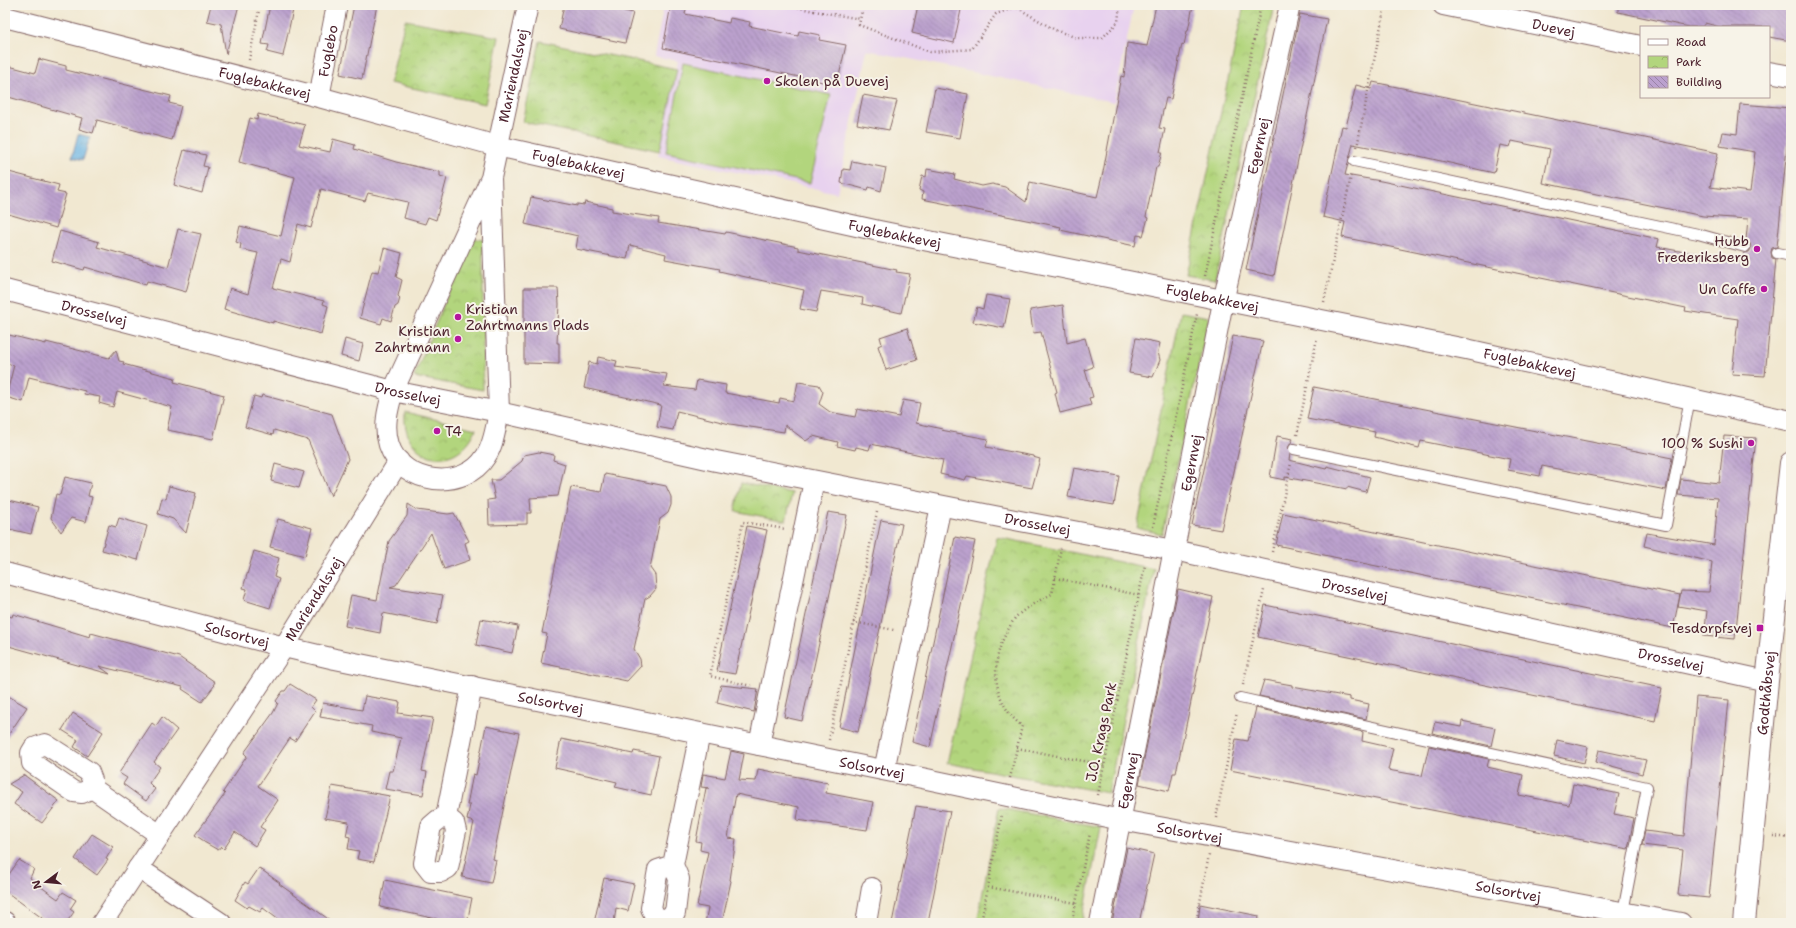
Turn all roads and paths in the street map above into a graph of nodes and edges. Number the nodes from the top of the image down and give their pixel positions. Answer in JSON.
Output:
{"nodes":[{"id":1,"x":260,"y":5,"type":"edge"},
{"id":2,"x":337,"y":5,"type":"edge"},
{"id":3,"x":528,"y":5,"type":"edge"},
{"id":4,"x":786,"y":5,"type":"edge"},
{"id":5,"x":815,"y":5,"type":"edge"},
{"id":6,"x":863,"y":5,"type":"edge"},
{"id":7,"x":1120,"y":5,"type":"edge"},
{"id":8,"x":1290,"y":5,"type":"edge"},
{"id":9,"x":1443,"y":5,"type":"edge"},
{"id":10,"x":1016,"y":6,"type":"edge"},
{"id":11,"x":814,"y":11,"type":"junction"},
{"id":12,"x":5,"y":18,"type":"edge"},
{"id":13,"x":860,"y":19,"type":"junction"},
{"id":14,"x":1640,"y":46,"type":"edge"},
{"id":15,"x":1770,"y":72,"type":"edge"},
{"id":16,"x":1791,"y":76,"type":"edge"},
{"id":17,"x":245,"y":78,"type":"junction"},
{"id":18,"x":319,"y":97,"type":"junction"},
{"id":19,"x":497,"y":146,"type":"junction"},
{"id":20,"x":1354,"y":161,"type":"dead end"},
{"id":21,"x":491,"y":178,"type":"junction"},
{"id":22,"x":1745,"y":247,"type":"dead end"},
{"id":23,"x":1777,"y":253,"type":"dead end"},
{"id":24,"x":1791,"y":256,"type":"edge"},
{"id":25,"x":5,"y":290,"type":"edge"},
{"id":26,"x":1223,"y":302,"type":"junction"},
{"id":27,"x":393,"y":391,"type":"junction"},
{"id":28,"x":1690,"y":398,"type":"junction"},
{"id":29,"x":499,"y":412,"type":"junction"},
{"id":30,"x":1791,"y":421,"type":"edge"},
{"id":31,"x":1294,"y":449,"type":"dead end"},
{"id":32,"x":399,"y":461,"type":"junction"},
{"id":33,"x":1790,"y":478,"type":"edge"},
{"id":34,"x":814,"y":481,"type":"junction"},
{"id":35,"x":880,"y":494,"type":"junction"},
{"id":36,"x":941,"y":506,"type":"junction"},
{"id":37,"x":1064,"y":530,"type":"junction"},
{"id":38,"x":804,"y":532,"type":"junction"},
{"id":39,"x":1149,"y":546,"type":"junction"},
{"id":40,"x":1174,"y":550,"type":"junction"},
{"id":41,"x":5,"y":572,"type":"edge"},
{"id":42,"x":1055,"y":578,"type":"junction"},
{"id":43,"x":1139,"y":594,"type":"junction"},
{"id":44,"x":853,"y":622,"type":"junction"},
{"id":45,"x":914,"y":634,"type":"junction"},
{"id":46,"x":284,"y":647,"type":"junction"},
{"id":47,"x":1767,"y":681,"type":"junction"},
{"id":48,"x":472,"y":686,"type":"junction"},
{"id":49,"x":771,"y":690,"type":"junction"},
{"id":50,"x":1240,"y":698,"type":"dead end"},
{"id":51,"x":700,"y":733,"type":"junction"},
{"id":52,"x":759,"y":745,"type":"junction"},
{"id":53,"x":1017,"y":748,"type":"junction"},
{"id":54,"x":825,"y":758,"type":"junction"},
{"id":55,"x":1104,"y":765,"type":"junction"},
{"id":56,"x":884,"y":770,"type":"junction"},
{"id":57,"x":92,"y":788,"type":"dead end"},
{"id":58,"x":1006,"y":796,"type":"junction"},
{"id":59,"x":1094,"y":814,"type":"junction"},
{"id":60,"x":446,"y":817,"type":"dead end"},
{"id":61,"x":1121,"y":820,"type":"junction"},
{"id":62,"x":160,"y":835,"type":"junction"},
{"id":63,"x":673,"y":865,"type":"dead end"},
{"id":64,"x":138,"y":868,"type":"junction"},
{"id":65,"x":988,"y":887,"type":"junction"},
{"id":66,"x":872,"y":888,"type":"dead end"},
{"id":67,"x":1076,"y":903,"type":"junction"},
{"id":68,"x":1623,"y":912,"type":"junction"},
{"id":69,"x":102,"y":923,"type":"edge"},
{"id":70,"x":221,"y":923,"type":"edge"},
{"id":71,"x":866,"y":923,"type":"edge"},
{"id":72,"x":981,"y":923,"type":"edge"},
{"id":73,"x":1072,"y":923,"type":"edge"},
{"id":74,"x":1100,"y":923,"type":"edge"},
{"id":75,"x":1681,"y":923,"type":"edge"},
{"id":76,"x":1744,"y":923,"type":"edge"}],
"edges":[{"from":1,"to":17,"type":"path"},
{"from":2,"to":18,"type":"street","name":"Fuglebo"},
{"from":3,"to":19,"type":"street","name":"Mariendalsvej"},
{"from":4,"to":11,"type":"path"},
{"from":5,"to":11,"type":"path"},
{"from":6,"to":13,"type":"path"},
{"from":7,"to":10,"type":"path"},
{"from":8,"to":26,"type":"street","name":"Egernvej"},
{"from":9,"to":14,"type":"street","name":"Duevej"},
{"from":10,"to":13,"type":"path"},
{"from":11,"to":13,"type":"path"},
{"from":12,"to":17,"type":"street","name":"Fuglebakkevej"},
{"from":15,"to":16,"type":"street"},
{"from":17,"to":18,"type":"street","name":"Fuglebakkevej"},
{"from":18,"to":19,"type":"street","name":"Fuglebakkevej"},
{"from":19,"to":21,"type":"street"},
{"from":19,"to":26,"type":"street","name":"Fuglebakkevej"},
{"from":20,"to":22,"type":"lane"},
{"from":21,"to":27,"type":"street"},
{"from":21,"to":29,"type":"street"},
{"from":23,"to":24,"type":"lane"},
{"from":25,"to":27,"type":"street","name":"Drosselvej"},
{"from":26,"to":28,"type":"street","name":"Fuglebakkevej"},
{"from":26,"to":40,"type":"street","name":"Egernvej"},
{"from":27,"to":29,"type":"street","name":"Drosselvej"},
{"from":27,"to":32,"type":"street"},
{"from":28,"to":30,"type":"street","name":"Fuglebakkevej"},
{"from":28,"to":31,"type":"lane"},
{"from":29,"to":32,"type":"street"},
{"from":29,"to":34,"type":"street","name":"Drosselvej"},
{"from":32,"to":46,"type":"street","name":"Mariendalsvej"},
{"from":33,"to":47,"type":"street","name":"Godthåbsvej"},
{"from":34,"to":35,"type":"street","name":"Drosselvej"},
{"from":34,"to":38,"type":"street"},
{"from":35,"to":36,"type":"street","name":"Drosselvej"},
{"from":35,"to":44,"type":"path"},
{"from":36,"to":37,"type":"street","name":"Drosselvej"},
{"from":36,"to":45,"type":"street"},
{"from":37,"to":39,"type":"street","name":"Drosselvej"},
{"from":37,"to":42,"type":"path"},
{"from":38,"to":49,"type":"street"},
{"from":38,"to":49,"type":"path"},
{"from":39,"to":40,"type":"street","name":"Drosselvej"},
{"from":39,"to":43,"type":"path","name":"J.O. Krags Park"},
{"from":40,"to":47,"type":"street","name":"Drosselvej"},
{"from":40,"to":61,"type":"street","name":"Egernvej"},
{"from":41,"to":46,"type":"street","name":"Solsortvej"},
{"from":42,"to":43,"type":"path"},
{"from":42,"to":53,"type":"path"},
{"from":43,"to":55,"type":"path","name":"J.O. Krags Park"},
{"from":44,"to":45,"type":"path"},
{"from":44,"to":54,"type":"path"},
{"from":45,"to":56,"type":"street"},
{"from":46,"to":48,"type":"street","name":"Solsortvej"},
{"from":46,"to":62,"type":"street","name":"Mariendalsvej"},
{"from":47,"to":76,"type":"street","name":"Godthåbsvej"},
{"from":48,"to":51,"type":"street","name":"Solsortvej"},
{"from":48,"to":60,"type":"street"},
{"from":49,"to":52,"type":"street"},
{"from":50,"to":68,"type":"lane"},
{"from":51,"to":52,"type":"street","name":"Solsortvej"},
{"from":51,"to":63,"type":"street"},
{"from":52,"to":54,"type":"street","name":"Solsortvej"},
{"from":53,"to":55,"type":"path"},
{"from":53,"to":58,"type":"path"},
{"from":54,"to":56,"type":"street","name":"Solsortvej"},
{"from":55,"to":59,"type":"path","name":"J.O. Krags Park"},
{"from":56,"to":58,"type":"street","name":"Solsortvej"},
{"from":57,"to":62,"type":"street"},
{"from":58,"to":59,"type":"street","name":"Solsortvej"},
{"from":58,"to":65,"type":"path"},
{"from":59,"to":61,"type":"street","name":"Solsortvej"},
{"from":59,"to":67,"type":"path","name":"J.O. Krags Park"},
{"from":61,"to":68,"type":"street","name":"Solsortvej"},
{"from":61,"to":74,"type":"street","name":"Egernvej"},
{"from":62,"to":64,"type":"street","name":"Mariendalsvej"},
{"from":64,"to":69,"type":"street","name":"Mariendalsvej"},
{"from":64,"to":70,"type":"street"},
{"from":65,"to":67,"type":"path"},
{"from":65,"to":72,"type":"path"},
{"from":66,"to":71,"type":"street"},
{"from":67,"to":73,"type":"path","name":"J.O. Krags Park"},
{"from":68,"to":75,"type":"street","name":"Solsortvej"}]}
